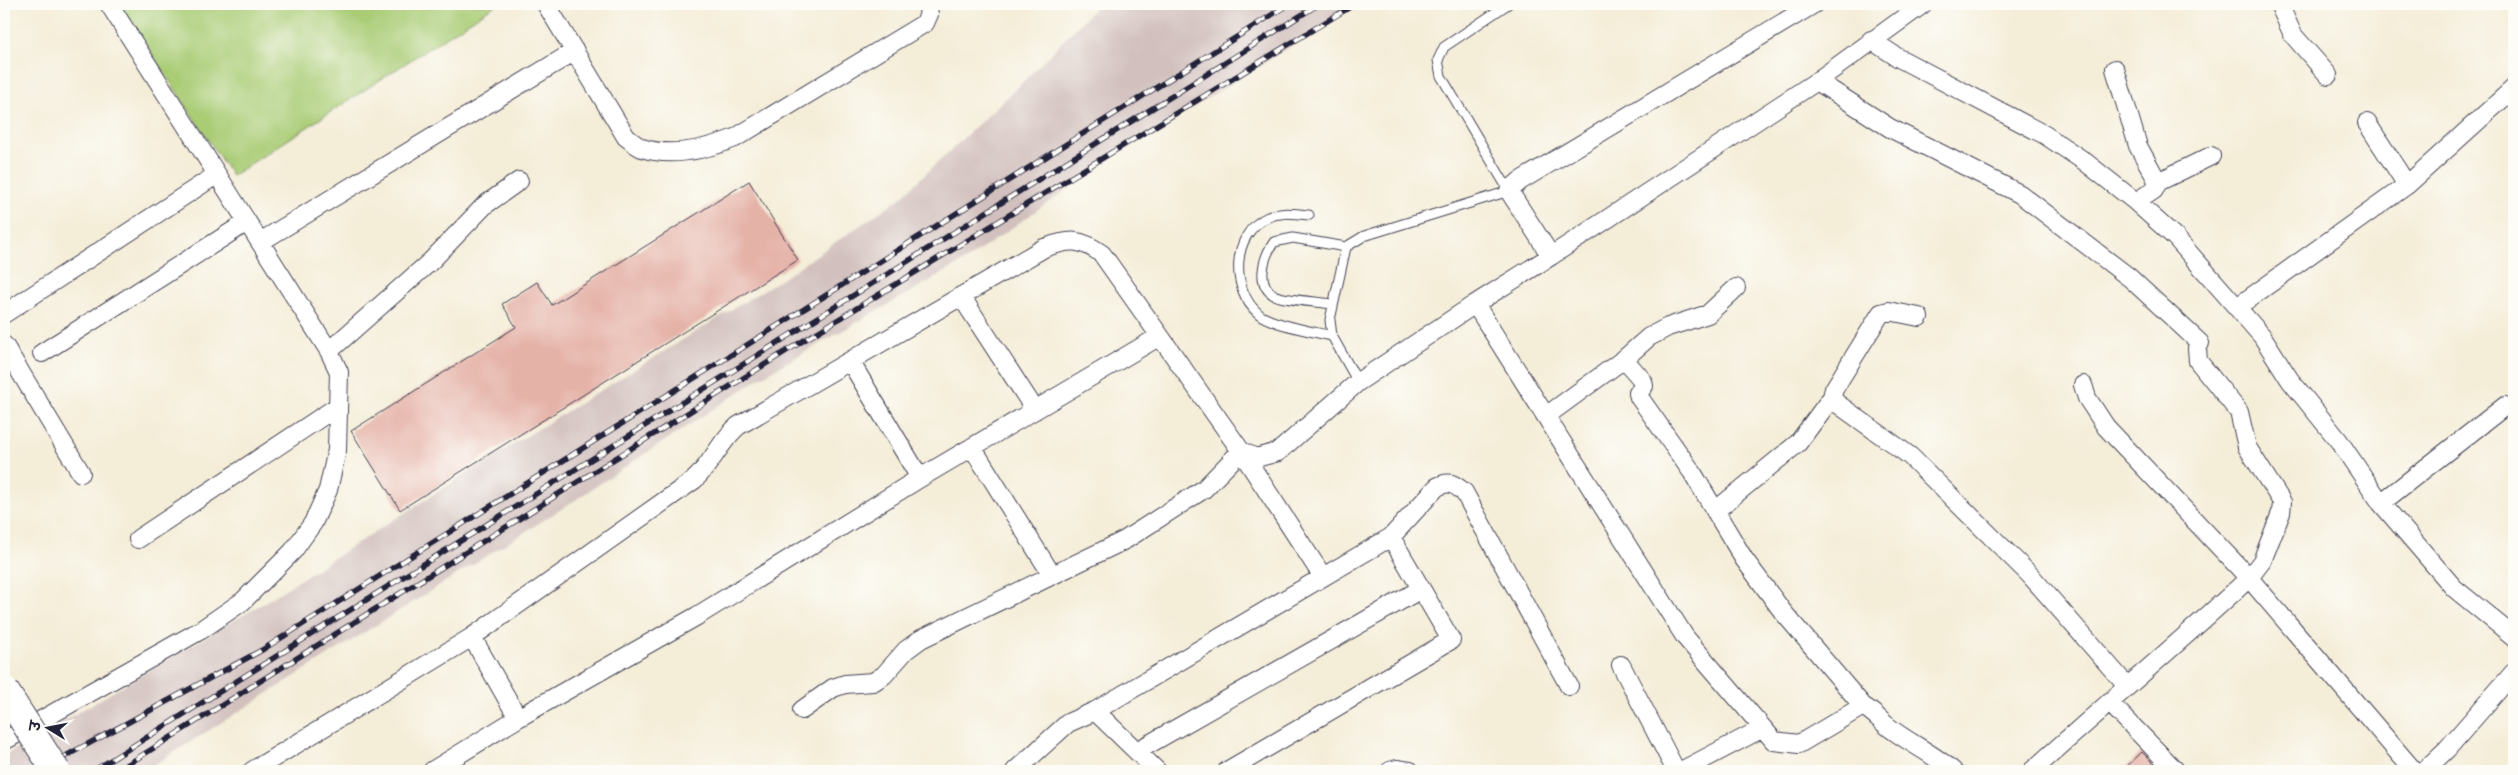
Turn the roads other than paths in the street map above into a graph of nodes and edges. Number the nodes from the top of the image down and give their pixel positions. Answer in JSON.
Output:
{"nodes":[{"id":1,"x":109,"y":4,"type":"edge"},
{"id":2,"x":546,"y":4,"type":"edge"},
{"id":3,"x":927,"y":4,"type":"edge"},
{"id":4,"x":1508,"y":4,"type":"edge"},
{"id":5,"x":1814,"y":4,"type":"edge"},
{"id":6,"x":1923,"y":4,"type":"edge"},
{"id":7,"x":2279,"y":4,"type":"edge"},
{"id":8,"x":1871,"y":40,"type":"junction"},
{"id":9,"x":575,"y":51,"type":"junction"},
{"id":10,"x":2115,"y":69,"type":"dead end"},
{"id":11,"x":2328,"y":75,"type":"dead end"},
{"id":12,"x":1817,"y":81,"type":"junction"},
{"id":13,"x":2514,"y":88,"type":"edge"},
{"id":14,"x":2367,"y":123,"type":"dead end"},
{"id":15,"x":2211,"y":156,"type":"dead end"},
{"id":16,"x":216,"y":174,"type":"junction"},
{"id":17,"x":519,"y":181,"type":"dead end"},
{"id":18,"x":2158,"y":182,"type":"junction"},
{"id":19,"x":2407,"y":185,"type":"junction"},
{"id":20,"x":1509,"y":191,"type":"junction"},
{"id":21,"x":2136,"y":202,"type":"junction"},
{"id":22,"x":1309,"y":215,"type":"dead end"},
{"id":23,"x":247,"y":222,"type":"junction"},
{"id":24,"x":260,"y":242,"type":"junction"},
{"id":25,"x":1346,"y":247,"type":"junction"},
{"id":26,"x":1551,"y":256,"type":"junction"},
{"id":27,"x":1736,"y":288,"type":"dead end"},
{"id":28,"x":961,"y":296,"type":"junction"},
{"id":29,"x":1332,"y":304,"type":"junction"},
{"id":30,"x":1476,"y":304,"type":"junction"},
{"id":31,"x":2237,"y":307,"type":"junction"},
{"id":32,"x":4,"y":314,"type":"edge"},
{"id":33,"x":1919,"y":317,"type":"dead end"},
{"id":34,"x":1160,"y":336,"type":"junction"},
{"id":35,"x":1332,"y":336,"type":"junction"},
{"id":36,"x":4,"y":345,"type":"edge"},
{"id":37,"x":329,"y":351,"type":"junction"},
{"id":38,"x":42,"y":354,"type":"dead end"},
{"id":39,"x":1624,"y":359,"type":"junction"},
{"id":40,"x":850,"y":361,"type":"junction"},
{"id":41,"x":1358,"y":382,"type":"junction"},
{"id":42,"x":2083,"y":385,"type":"dead end"},
{"id":43,"x":1832,"y":397,"type":"junction"},
{"id":44,"x":338,"y":406,"type":"junction"},
{"id":45,"x":2505,"y":406,"type":"dead end"},
{"id":46,"x":1035,"y":410,"type":"junction"},
{"id":47,"x":1546,"y":416,"type":"junction"},
{"id":48,"x":972,"y":447,"type":"junction"},
{"id":49,"x":1241,"y":451,"type":"junction"},
{"id":50,"x":80,"y":473,"type":"dead end"},
{"id":51,"x":920,"y":478,"type":"junction"},
{"id":52,"x":2381,"y":503,"type":"junction"},
{"id":53,"x":1715,"y":511,"type":"junction"},
{"id":54,"x":1390,"y":537,"type":"junction"},
{"id":55,"x":138,"y":539,"type":"dead end"},
{"id":56,"x":1052,"y":575,"type":"junction"},
{"id":57,"x":1323,"y":577,"type":"junction"},
{"id":58,"x":2249,"y":578,"type":"junction"},
{"id":59,"x":1421,"y":589,"type":"junction"},
{"id":60,"x":472,"y":637,"type":"junction"},
{"id":61,"x":2514,"y":637,"type":"edge"},
{"id":62,"x":1621,"y":665,"type":"dead end"},
{"id":63,"x":2514,"y":672,"type":"edge"},
{"id":64,"x":1569,"y":686,"type":"dead end"},
{"id":65,"x":2127,"y":686,"type":"junction"},
{"id":66,"x":4,"y":690,"type":"edge"},
{"id":67,"x":2109,"y":702,"type":"junction"},
{"id":68,"x":1863,"y":706,"type":"junction"},
{"id":69,"x":802,"y":710,"type":"dead end"},
{"id":70,"x":1095,"y":711,"type":"junction"},
{"id":71,"x":518,"y":718,"type":"junction"},
{"id":72,"x":1762,"y":728,"type":"junction"},
{"id":73,"x":4,"y":741,"type":"edge"},
{"id":74,"x":1137,"y":751,"type":"junction"},
{"id":75,"x":56,"y":771,"type":"edge"},
{"id":76,"x":252,"y":771,"type":"edge"},
{"id":77,"x":432,"y":771,"type":"edge"},
{"id":78,"x":1016,"y":771,"type":"edge"},
{"id":79,"x":1157,"y":771,"type":"edge"},
{"id":80,"x":1227,"y":771,"type":"edge"},
{"id":81,"x":1390,"y":771,"type":"edge"},
{"id":82,"x":1410,"y":771,"type":"edge"},
{"id":83,"x":1676,"y":771,"type":"edge"},
{"id":84,"x":1681,"y":771,"type":"edge"},
{"id":85,"x":1953,"y":771,"type":"edge"},
{"id":86,"x":2032,"y":771,"type":"edge"},
{"id":87,"x":2176,"y":771,"type":"edge"},
{"id":88,"x":2414,"y":771,"type":"edge"},
{"id":89,"x":2424,"y":771,"type":"edge"}],
"edges":[{"from":1,"to":16,"type":"street"},
{"from":2,"to":9,"type":"street"},
{"from":3,"to":9,"type":"street"},
{"from":4,"to":20,"type":"lane"},
{"from":5,"to":20,"type":"street"},
{"from":6,"to":8,"type":"street"},
{"from":7,"to":11,"type":"street"},
{"from":8,"to":12,"type":"street"},
{"from":8,"to":21,"type":"street"},
{"from":9,"to":24,"type":"street"},
{"from":10,"to":18,"type":"street"},
{"from":12,"to":26,"type":"street"},
{"from":12,"to":58,"type":"street"},
{"from":13,"to":19,"type":"street"},
{"from":14,"to":19,"type":"street"},
{"from":15,"to":18,"type":"street"},
{"from":16,"to":23,"type":"street"},
{"from":16,"to":32,"type":"street"},
{"from":17,"to":37,"type":"street"},
{"from":18,"to":21,"type":"street"},
{"from":19,"to":31,"type":"street"},
{"from":20,"to":25,"type":"lane"},
{"from":20,"to":26,"type":"street"},
{"from":21,"to":31,"type":"street"},
{"from":22,"to":35,"type":"lane"},
{"from":23,"to":24,"type":"street"},
{"from":23,"to":38,"type":"street"},
{"from":24,"to":37,"type":"street"},
{"from":25,"to":29,"type":"lane"},
{"from":25,"to":29,"type":"lane"},
{"from":26,"to":30,"type":"street"},
{"from":27,"to":39,"type":"street"},
{"from":28,"to":34,"type":"street"},
{"from":28,"to":40,"type":"street"},
{"from":28,"to":46,"type":"street"},
{"from":29,"to":35,"type":"lane"},
{"from":30,"to":41,"type":"street"},
{"from":30,"to":47,"type":"street"},
{"from":31,"to":52,"type":"street"},
{"from":33,"to":43,"type":"street"},
{"from":34,"to":46,"type":"street"},
{"from":34,"to":49,"type":"street"},
{"from":35,"to":41,"type":"lane"},
{"from":36,"to":50,"type":"street"},
{"from":37,"to":44,"type":"street"},
{"from":39,"to":47,"type":"street"},
{"from":39,"to":53,"type":"street"},
{"from":40,"to":51,"type":"street"},
{"from":40,"to":60,"type":"street"},
{"from":41,"to":49,"type":"street"},
{"from":42,"to":58,"type":"street"},
{"from":43,"to":53,"type":"street"},
{"from":43,"to":65,"type":"street"},
{"from":44,"to":55,"type":"street"},
{"from":44,"to":73,"type":"street"},
{"from":45,"to":52,"type":"street"},
{"from":46,"to":48,"type":"street"},
{"from":47,"to":72,"type":"street"},
{"from":48,"to":51,"type":"street"},
{"from":48,"to":56,"type":"street"},
{"from":49,"to":56,"type":"street"},
{"from":49,"to":57,"type":"street"},
{"from":51,"to":71,"type":"street"},
{"from":52,"to":61,"type":"street"},
{"from":53,"to":68,"type":"street"},
{"from":54,"to":57,"type":"street"},
{"from":54,"to":59,"type":"street"},
{"from":54,"to":64,"type":"street"},
{"from":56,"to":69,"type":"street"},
{"from":57,"to":70,"type":"street"},
{"from":58,"to":65,"type":"street"},
{"from":58,"to":88,"type":"street"},
{"from":59,"to":74,"type":"street"},
{"from":59,"to":80,"type":"street"},
{"from":60,"to":71,"type":"street"},
{"from":60,"to":76,"type":"street"},
{"from":62,"to":83,"type":"street"},
{"from":63,"to":89,"type":"street"},
{"from":65,"to":67,"type":"street"},
{"from":66,"to":75,"type":"main road","bridge":true},
{"from":67,"to":86,"type":"street"},
{"from":67,"to":87,"type":"street"},
{"from":68,"to":72,"type":"street"},
{"from":68,"to":85,"type":"street"},
{"from":70,"to":74,"type":"street"},
{"from":70,"to":78,"type":"street"},
{"from":71,"to":77,"type":"street"},
{"from":72,"to":84,"type":"street"},
{"from":74,"to":79,"type":"street"},
{"from":81,"to":82,"type":"street"}]}
